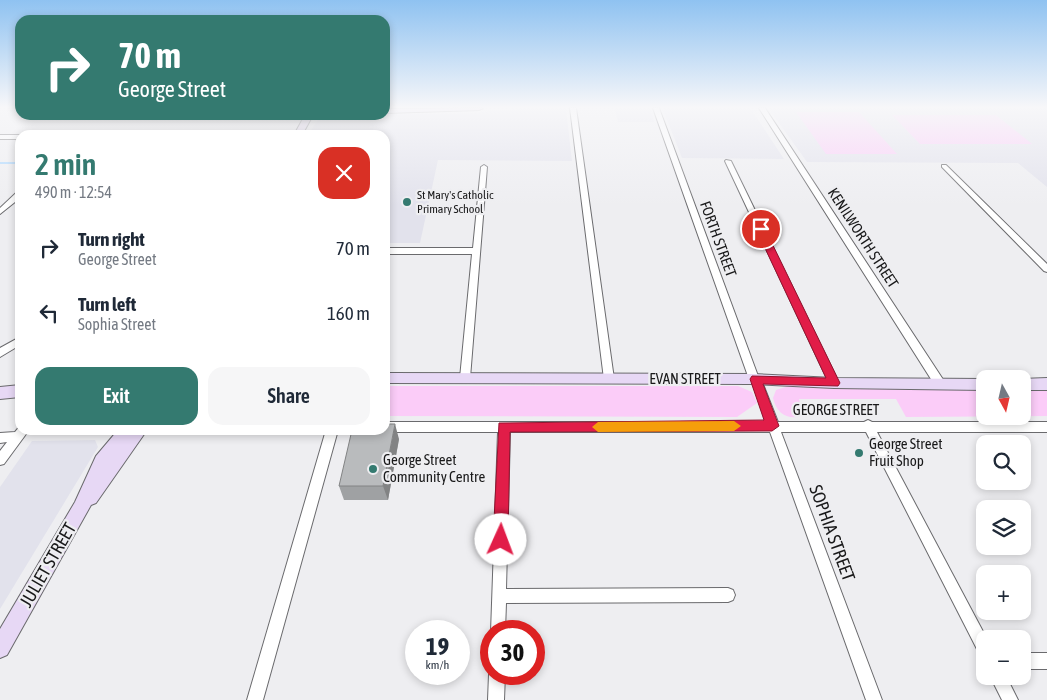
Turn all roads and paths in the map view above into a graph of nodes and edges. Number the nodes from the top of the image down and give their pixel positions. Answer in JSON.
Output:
{"nodes":[{"id":1,"x":577,"y":141,"type":"edge"},
{"id":2,"x":668,"y":141,"type":"edge"},
{"id":3,"x":783,"y":141,"type":"edge"},
{"id":4,"x":728,"y":161,"type":"dead end"},
{"id":5,"x":944,"y":166,"type":"dead end"},
{"id":6,"x":484,"y":167,"type":"dead end"},
{"id":7,"x":15,"y":198,"type":"edge"},
{"id":8,"x":0,"y":212,"type":"edge"},
{"id":9,"x":390,"y":251,"type":"edge"},
{"id":10,"x":477,"y":251,"type":"junction"},
{"id":11,"x":1047,"y":269,"type":"edge"},
{"id":12,"x":15,"y":343,"type":"edge"},
{"id":13,"x":0,"y":353,"type":"edge"},
{"id":14,"x":390,"y":378,"type":"edge"},
{"id":15,"x":465,"y":378,"type":"junction"},
{"id":16,"x":609,"y":379,"type":"junction"},
{"id":17,"x":755,"y":379,"type":"junction"},
{"id":18,"x":834,"y":383,"type":"junction"},
{"id":19,"x":940,"y":384,"type":"junction"},
{"id":20,"x":976,"y":384,"type":"edge"},
{"id":21,"x":1031,"y":384,"type":"edge"},
{"id":22,"x":1047,"y":384,"type":"edge"},
{"id":23,"x":15,"y":392,"type":"edge"},
{"id":24,"x":0,"y":393,"type":"edge"},
{"id":25,"x":868,"y":425,"type":"junction"},
{"id":26,"x":772,"y":426,"type":"junction"},
{"id":27,"x":1047,"y":426,"type":"edge"},
{"id":28,"x":390,"y":427,"type":"edge"},
{"id":29,"x":504,"y":427,"type":"junction"},
{"id":30,"x":15,"y":434,"type":"edge"},
{"id":31,"x":19,"y":435,"type":"edge"},
{"id":32,"x":123,"y":435,"type":"edge"},
{"id":33,"x":136,"y":435,"type":"edge"},
{"id":34,"x":331,"y":435,"type":"edge"},
{"id":35,"x":0,"y":438,"type":"edge"},
{"id":36,"x":0,"y":460,"type":"edge"},
{"id":37,"x":81,"y":508,"type":"junction"},
{"id":38,"x":728,"y":595,"type":"dead end"},
{"id":39,"x":499,"y":596,"type":"junction"},
{"id":40,"x":498,"y":620,"type":"edge"},
{"id":41,"x":976,"y":633,"type":"edge"},
{"id":42,"x":0,"y":648,"type":"edge"},
{"id":43,"x":1031,"y":661,"type":"edge"},
{"id":44,"x":1047,"y":661,"type":"edge"},
{"id":45,"x":497,"y":685,"type":"edge"},
{"id":46,"x":1002,"y":685,"type":"edge"},
{"id":47,"x":255,"y":700,"type":"edge"},
{"id":48,"x":496,"y":700,"type":"edge"},
{"id":49,"x":874,"y":700,"type":"edge"},
{"id":50,"x":1010,"y":700,"type":"edge"}],
"edges":[{"from":1,"to":16,"type":"street"},
{"from":2,"to":17,"type":"street","name":"FORTH STREET"},
{"from":3,"to":19,"type":"street","name":"KENILWORTH STREET"},
{"from":4,"to":18,"type":"street"},
{"from":5,"to":11,"type":"street"},
{"from":6,"to":10,"type":"street"},
{"from":7,"to":8,"type":"street"},
{"from":9,"to":10,"type":"street"},
{"from":10,"to":15,"type":"street"},
{"from":12,"to":13,"type":"street"},
{"from":14,"to":15,"type":"street","name":"EVAN STREET"},
{"from":15,"to":16,"type":"street","name":"EVAN STREET"},
{"from":16,"to":17,"type":"street","name":"EVAN STREET"},
{"from":17,"to":18,"type":"street","name":"EVAN STREET"},
{"from":17,"to":26,"type":"street","name":"SOPHIA STREET"},
{"from":18,"to":19,"type":"street","name":"EVAN STREET"},
{"from":19,"to":20,"type":"street","name":"EVAN STREET"},
{"from":21,"to":22,"type":"street"},
{"from":23,"to":24,"type":"street"},
{"from":25,"to":26,"type":"street","name":"GEORGE STREET"},
{"from":25,"to":27,"type":"street","name":"GEORGE STREET"},
{"from":25,"to":41,"type":"street"},
{"from":26,"to":29,"type":"street","name":"GEORGE STREET"},
{"from":26,"to":49,"type":"street","name":"SOPHIA STREET"},
{"from":28,"to":29,"type":"street","name":"GEORGE STREET"},
{"from":29,"to":39,"type":"street"},
{"from":30,"to":35,"type":"street"},
{"from":31,"to":36,"type":"street"},
{"from":32,"to":37,"type":"street","name":"JULIET STREET"},
{"from":33,"to":37,"type":"street","name":"JULIET STREET"},
{"from":34,"to":47,"type":"street"},
{"from":37,"to":42,"type":"street","name":"JULIET STREET"},
{"from":38,"to":39,"type":"street"},
{"from":39,"to":40,"type":"street"},
{"from":43,"to":44,"type":"street"},
{"from":45,"to":48,"type":"street"},
{"from":46,"to":50,"type":"street"}]}
